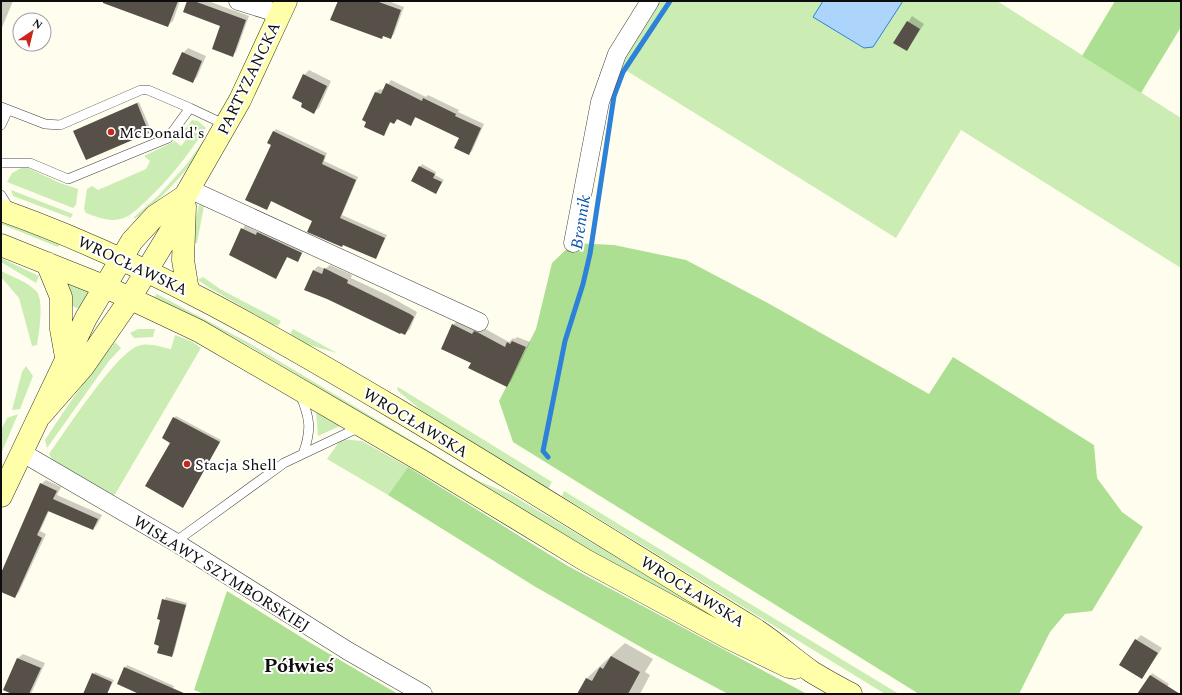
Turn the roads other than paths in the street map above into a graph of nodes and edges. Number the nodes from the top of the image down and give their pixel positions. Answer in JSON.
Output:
{"nodes":[{"id":1,"x":238,"y":1,"type":"edge"},
{"id":2,"x":650,"y":1,"type":"edge"},
{"id":3,"x":283,"y":8,"type":"edge"},
{"id":4,"x":4,"y":108,"type":"edge"},
{"id":5,"x":190,"y":108,"type":"junction"},
{"id":6,"x":1,"y":125,"type":"edge"},
{"id":7,"x":226,"y":125,"type":"junction"},
{"id":8,"x":1,"y":163,"type":"edge"},
{"id":9,"x":187,"y":193,"type":"junction"},
{"id":10,"x":1,"y":195,"type":"edge"},
{"id":11,"x":6,"y":211,"type":"edge"},
{"id":12,"x":573,"y":243,"type":"dead end"},
{"id":13,"x":1,"y":245,"type":"edge"},
{"id":14,"x":123,"y":258,"type":"junction"},
{"id":15,"x":47,"y":263,"type":"junction"},
{"id":16,"x":147,"y":270,"type":"junction"},
{"id":17,"x":106,"y":287,"type":"junction"},
{"id":18,"x":188,"y":291,"type":"junction"},
{"id":19,"x":130,"y":298,"type":"junction"},
{"id":20,"x":479,"y":322,"type":"dead end"},
{"id":21,"x":66,"y":358,"type":"junction"},
{"id":22,"x":298,"y":388,"type":"junction"},
{"id":23,"x":41,"y":415,"type":"junction"},
{"id":24,"x":361,"y":426,"type":"junction"},
{"id":25,"x":21,"y":452,"type":"junction"},
{"id":26,"x":303,"y":454,"type":"junction"},
{"id":27,"x":1,"y":496,"type":"edge"},
{"id":28,"x":175,"y":542,"type":"junction"},
{"id":29,"x":812,"y":671,"type":"junction"},
{"id":30,"x":423,"y":694,"type":"edge"},
{"id":31,"x":851,"y":694,"type":"edge"}],
"edges":[{"from":1,"to":3,"type":"street"},
{"from":2,"to":12,"type":"street"},
{"from":3,"to":7,"type":"main road","name":"PARTYZANCKA"},
{"from":4,"to":5,"type":"lane"},
{"from":4,"to":6,"type":"lane"},
{"from":5,"to":7,"type":"lane"},
{"from":5,"to":8,"type":"lane"},
{"from":7,"to":9,"type":"main road","name":"PARTYZANCKA"},
{"from":9,"to":14,"type":"main road","name":"PARTYZANCKA"},
{"from":9,"to":16,"type":"main road","name":"PARTYZANCKA"},
{"from":9,"to":18,"type":"main road"},
{"from":9,"to":20,"type":"street"},
{"from":10,"to":11,"type":"lane"},
{"from":11,"to":14,"type":"main road","name":"WROCŁAWSKA"},
{"from":13,"to":15,"type":"main road","name":"WROCŁAWSKA"},
{"from":14,"to":16,"type":"main road","name":"WROCŁAWSKA"},
{"from":14,"to":17,"type":"main road","name":"PARTYZANCKA"},
{"from":15,"to":17,"type":"main road","name":"WROCŁAWSKA"},
{"from":15,"to":21,"type":"main road"},
{"from":16,"to":18,"type":"main road","name":"WROCŁAWSKA"},
{"from":16,"to":19,"type":"main road","name":"PARTYZANCKA"},
{"from":17,"to":19,"type":"main road","name":"WROCŁAWSKA"},
{"from":17,"to":21,"type":"main road","name":"PARTYZANCKA"},
{"from":18,"to":29,"type":"main road","name":"WROCŁAWSKA"},
{"from":19,"to":22,"type":"main road","name":"WROCŁAWSKA"},
{"from":19,"to":23,"type":"main road","name":"PARTYZANCKA"},
{"from":21,"to":23,"type":"main road","name":"PARTYZANCKA"},
{"from":22,"to":24,"type":"main road","name":"WROCŁAWSKA"},
{"from":22,"to":26,"type":"lane"},
{"from":23,"to":25,"type":"main road"},
{"from":24,"to":26,"type":"lane"},
{"from":24,"to":29,"type":"main road","name":"WROCŁAWSKA"},
{"from":25,"to":27,"type":"main road"},
{"from":25,"to":28,"type":"street","name":"WISŁAWY SZYMBORSKIEJ"},
{"from":26,"to":28,"type":"lane"},
{"from":28,"to":30,"type":"street","name":"WISŁAWY SZYMBORSKIEJ"},
{"from":29,"to":31,"type":"main road","name":"WROCŁAWSKA"}]}
